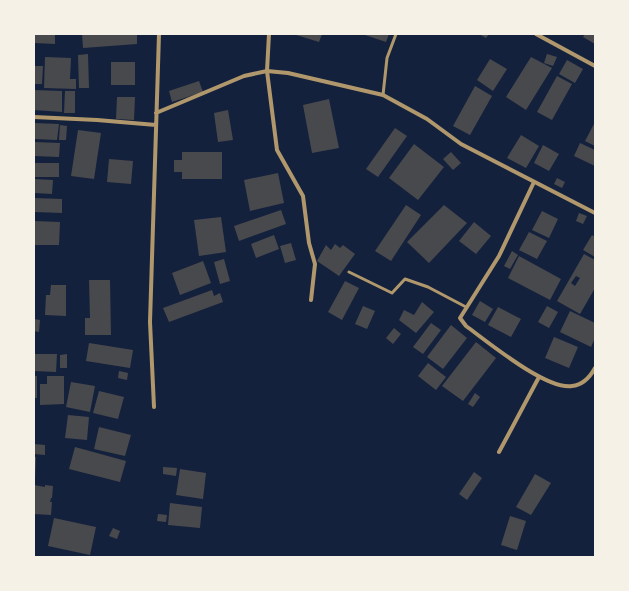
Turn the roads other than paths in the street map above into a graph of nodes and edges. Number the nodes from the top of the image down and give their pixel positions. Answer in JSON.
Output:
{"nodes":[{"id":1,"x":159,"y":34,"type":"edge"},
{"id":2,"x":269,"y":34,"type":"edge"},
{"id":3,"x":396,"y":34,"type":"edge"},
{"id":4,"x":536,"y":34,"type":"edge"},
{"id":5,"x":595,"y":66,"type":"edge"},
{"id":6,"x":266,"y":71,"type":"junction"},
{"id":7,"x":383,"y":95,"type":"junction"},
{"id":8,"x":156,"y":113,"type":"junction"},
{"id":9,"x":34,"y":117,"type":"edge"},
{"id":10,"x":156,"y":125,"type":"junction"},
{"id":11,"x":534,"y":182,"type":"junction"},
{"id":12,"x":595,"y":213,"type":"edge"},
{"id":13,"x":349,"y":272,"type":"dead end"},
{"id":14,"x":311,"y":300,"type":"dead end"},
{"id":15,"x":466,"y":306,"type":"junction"},
{"id":16,"x":595,"y":368,"type":"edge"},
{"id":17,"x":539,"y":377,"type":"junction"},
{"id":18,"x":154,"y":408,"type":"dead end"},
{"id":19,"x":499,"y":452,"type":"dead end"}],
"edges":[{"from":1,"to":8,"type":"street"},
{"from":2,"to":6,"type":"street"},
{"from":3,"to":7,"type":"lane"},
{"from":4,"to":5,"type":"street"},
{"from":6,"to":7,"type":"street"},
{"from":6,"to":8,"type":"street"},
{"from":6,"to":14,"type":"street"},
{"from":7,"to":11,"type":"street"},
{"from":8,"to":10,"type":"street"},
{"from":9,"to":10,"type":"street"},
{"from":10,"to":18,"type":"street"},
{"from":11,"to":12,"type":"street"},
{"from":11,"to":15,"type":"street"},
{"from":13,"to":15,"type":"lane"},
{"from":15,"to":17,"type":"street"},
{"from":16,"to":17,"type":"street"},
{"from":17,"to":19,"type":"street"}]}
